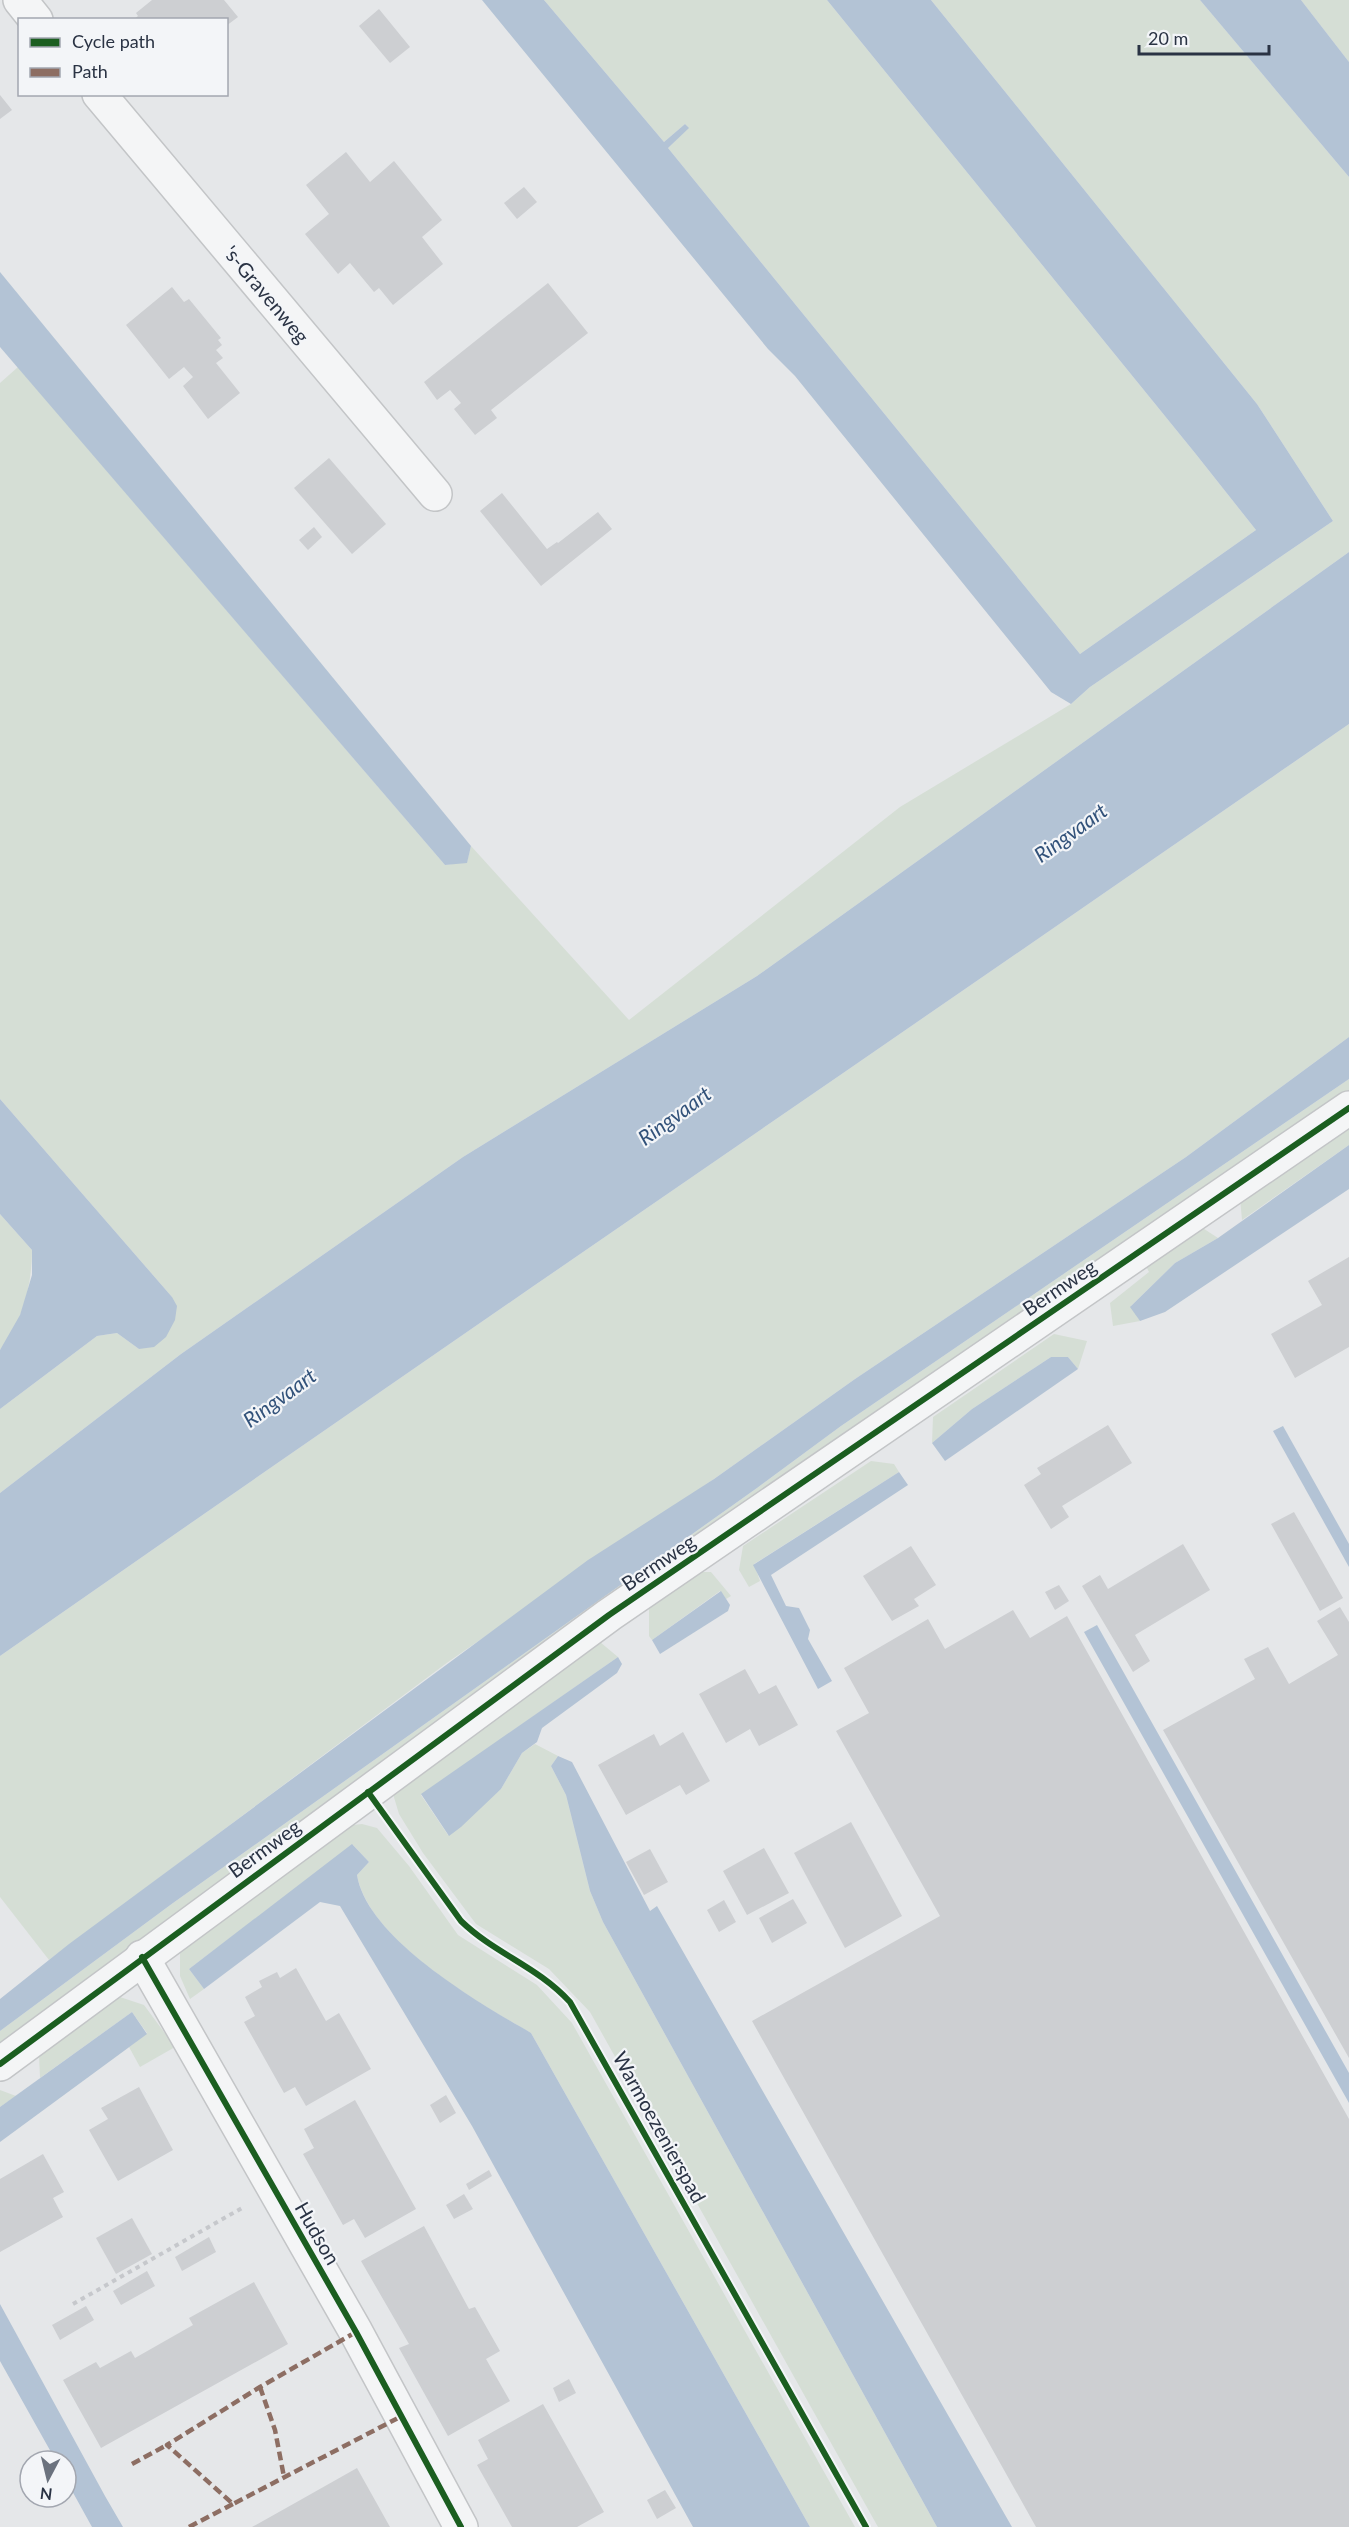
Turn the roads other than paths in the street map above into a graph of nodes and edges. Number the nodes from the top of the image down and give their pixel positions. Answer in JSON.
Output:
{"nodes":[{"id":1,"x":20,"y":0,"type":"edge"},
{"id":2,"x":34,"y":18,"type":"edge"},
{"id":3,"x":101,"y":96,"type":"edge"},
{"id":4,"x":435,"y":494,"type":"dead end"},
{"id":5,"x":1349,"y":1108,"type":"edge"},
{"id":6,"x":142,"y":1957,"type":"junction"},
{"id":7,"x":0,"y":2064,"type":"edge"},
{"id":8,"x":461,"y":2527,"type":"edge"}],
"edges":[{"from":1,"to":2,"type":"street"},
{"from":3,"to":4,"type":"street","name":"'s-Gravenweg"},
{"from":5,"to":6,"type":"street","name":"Bermweg"},
{"from":6,"to":7,"type":"street","name":"Bermweg"},
{"from":6,"to":8,"type":"street","name":"Hudson"}]}
